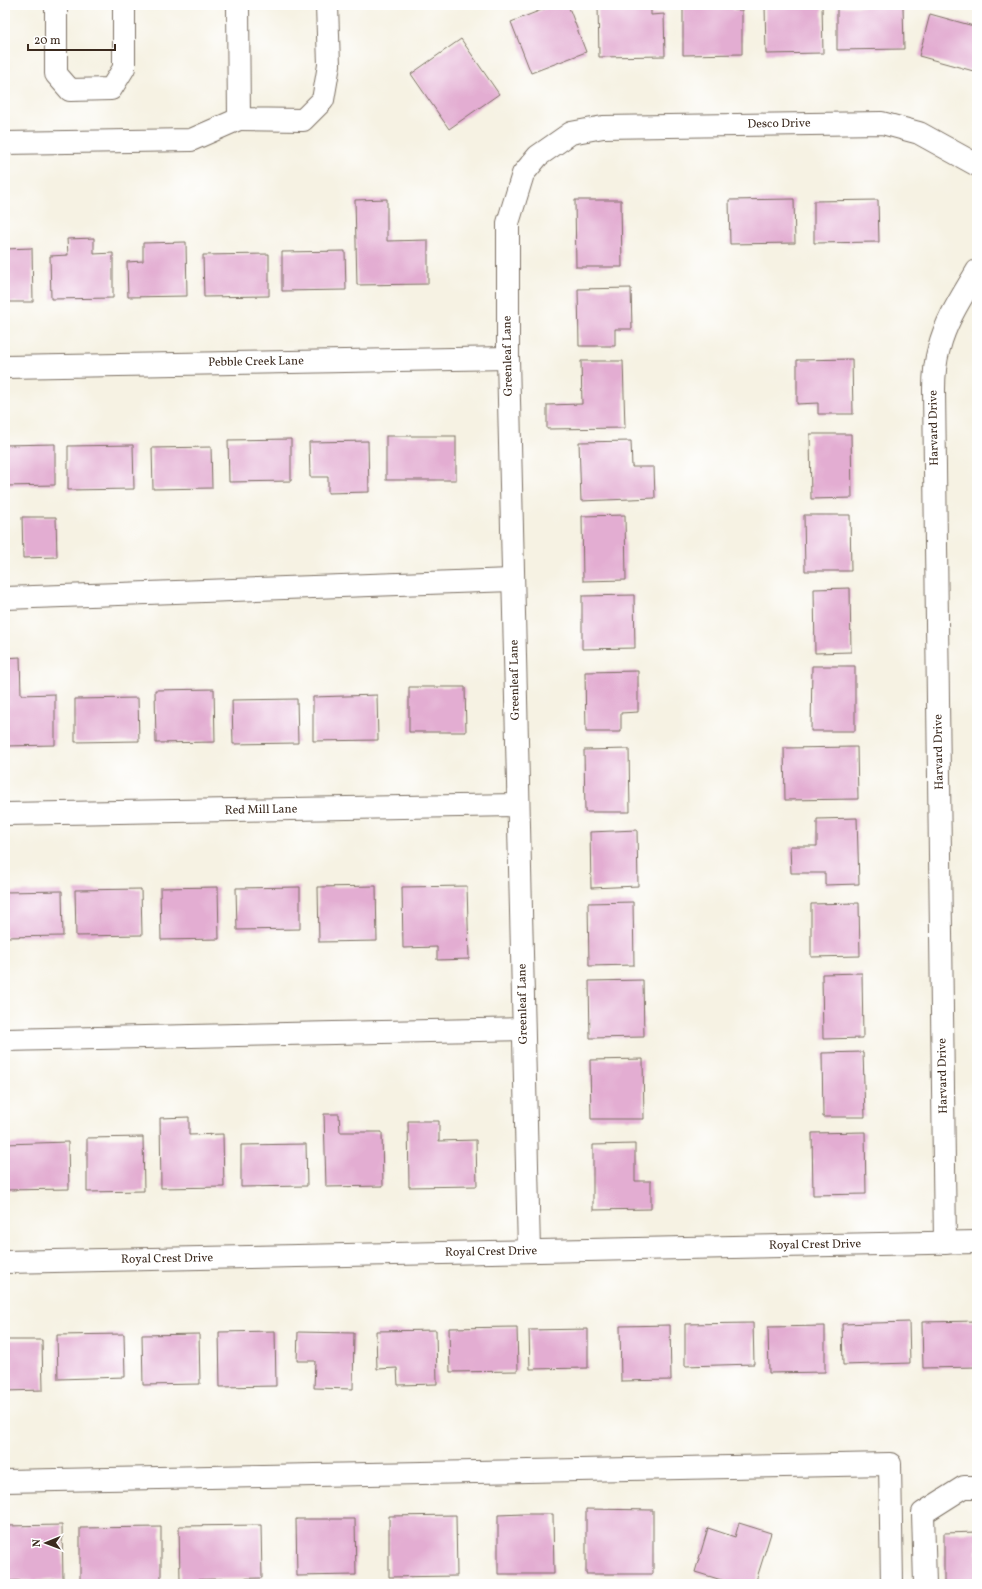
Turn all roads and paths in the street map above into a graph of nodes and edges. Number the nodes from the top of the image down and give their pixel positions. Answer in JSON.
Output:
{"nodes":[{"id":1,"x":56,"y":5,"type":"edge"},
{"id":2,"x":124,"y":5,"type":"edge"},
{"id":3,"x":238,"y":5,"type":"edge"},
{"id":4,"x":328,"y":5,"type":"edge"},
{"id":5,"x":239,"y":119,"type":"junction"},
{"id":6,"x":572,"y":133,"type":"joint"},
{"id":7,"x":5,"y":143,"type":"edge"},
{"id":8,"x":977,"y":165,"type":"edge"},
{"id":9,"x":977,"y":271,"type":"edge"},
{"id":10,"x":508,"y":358,"type":"junction"},
{"id":11,"x":5,"y":367,"type":"edge"},
{"id":12,"x":512,"y":580,"type":"junction"},
{"id":13,"x":5,"y":598,"type":"edge"},
{"id":14,"x":517,"y":805,"type":"junction"},
{"id":15,"x":5,"y":814,"type":"edge"},
{"id":16,"x":523,"y":1029,"type":"junction"},
{"id":17,"x":5,"y":1040,"type":"edge"},
{"id":18,"x":945,"y":1242,"type":"junction"},
{"id":19,"x":977,"y":1242,"type":"edge"},
{"id":20,"x":529,"y":1251,"type":"junction"},
{"id":21,"x":5,"y":1262,"type":"edge"},
{"id":22,"x":5,"y":1481,"type":"edge"},
{"id":23,"x":977,"y":1487,"type":"edge"},
{"id":24,"x":892,"y":1584,"type":"edge"},
{"id":25,"x":925,"y":1584,"type":"edge"}],
"edges":[{"from":1,"to":2,"type":"street"},
{"from":3,"to":5,"type":"street"},
{"from":4,"to":5,"type":"street"},
{"from":5,"to":7,"type":"street"},
{"from":6,"to":8,"type":"street","name":"Desco Drive"},
{"from":6,"to":10,"type":"street","name":"Greenleaf Lane"},
{"from":9,"to":18,"type":"street","name":"Harvard Drive"},
{"from":10,"to":11,"type":"street","name":"Pebble Creek Lane"},
{"from":10,"to":12,"type":"street","name":"Greenleaf Lane"},
{"from":12,"to":13,"type":"street"},
{"from":12,"to":14,"type":"street","name":"Greenleaf Lane"},
{"from":14,"to":15,"type":"street","name":"Red Mill Lane"},
{"from":14,"to":16,"type":"street","name":"Greenleaf Lane"},
{"from":16,"to":17,"type":"street"},
{"from":16,"to":20,"type":"street","name":"Greenleaf Lane"},
{"from":18,"to":19,"type":"street","name":"Royal Crest Drive"},
{"from":18,"to":20,"type":"street","name":"Royal Crest Drive"},
{"from":20,"to":21,"type":"street","name":"Royal Crest Drive"},
{"from":22,"to":24,"type":"street"},
{"from":23,"to":25,"type":"street"}]}
